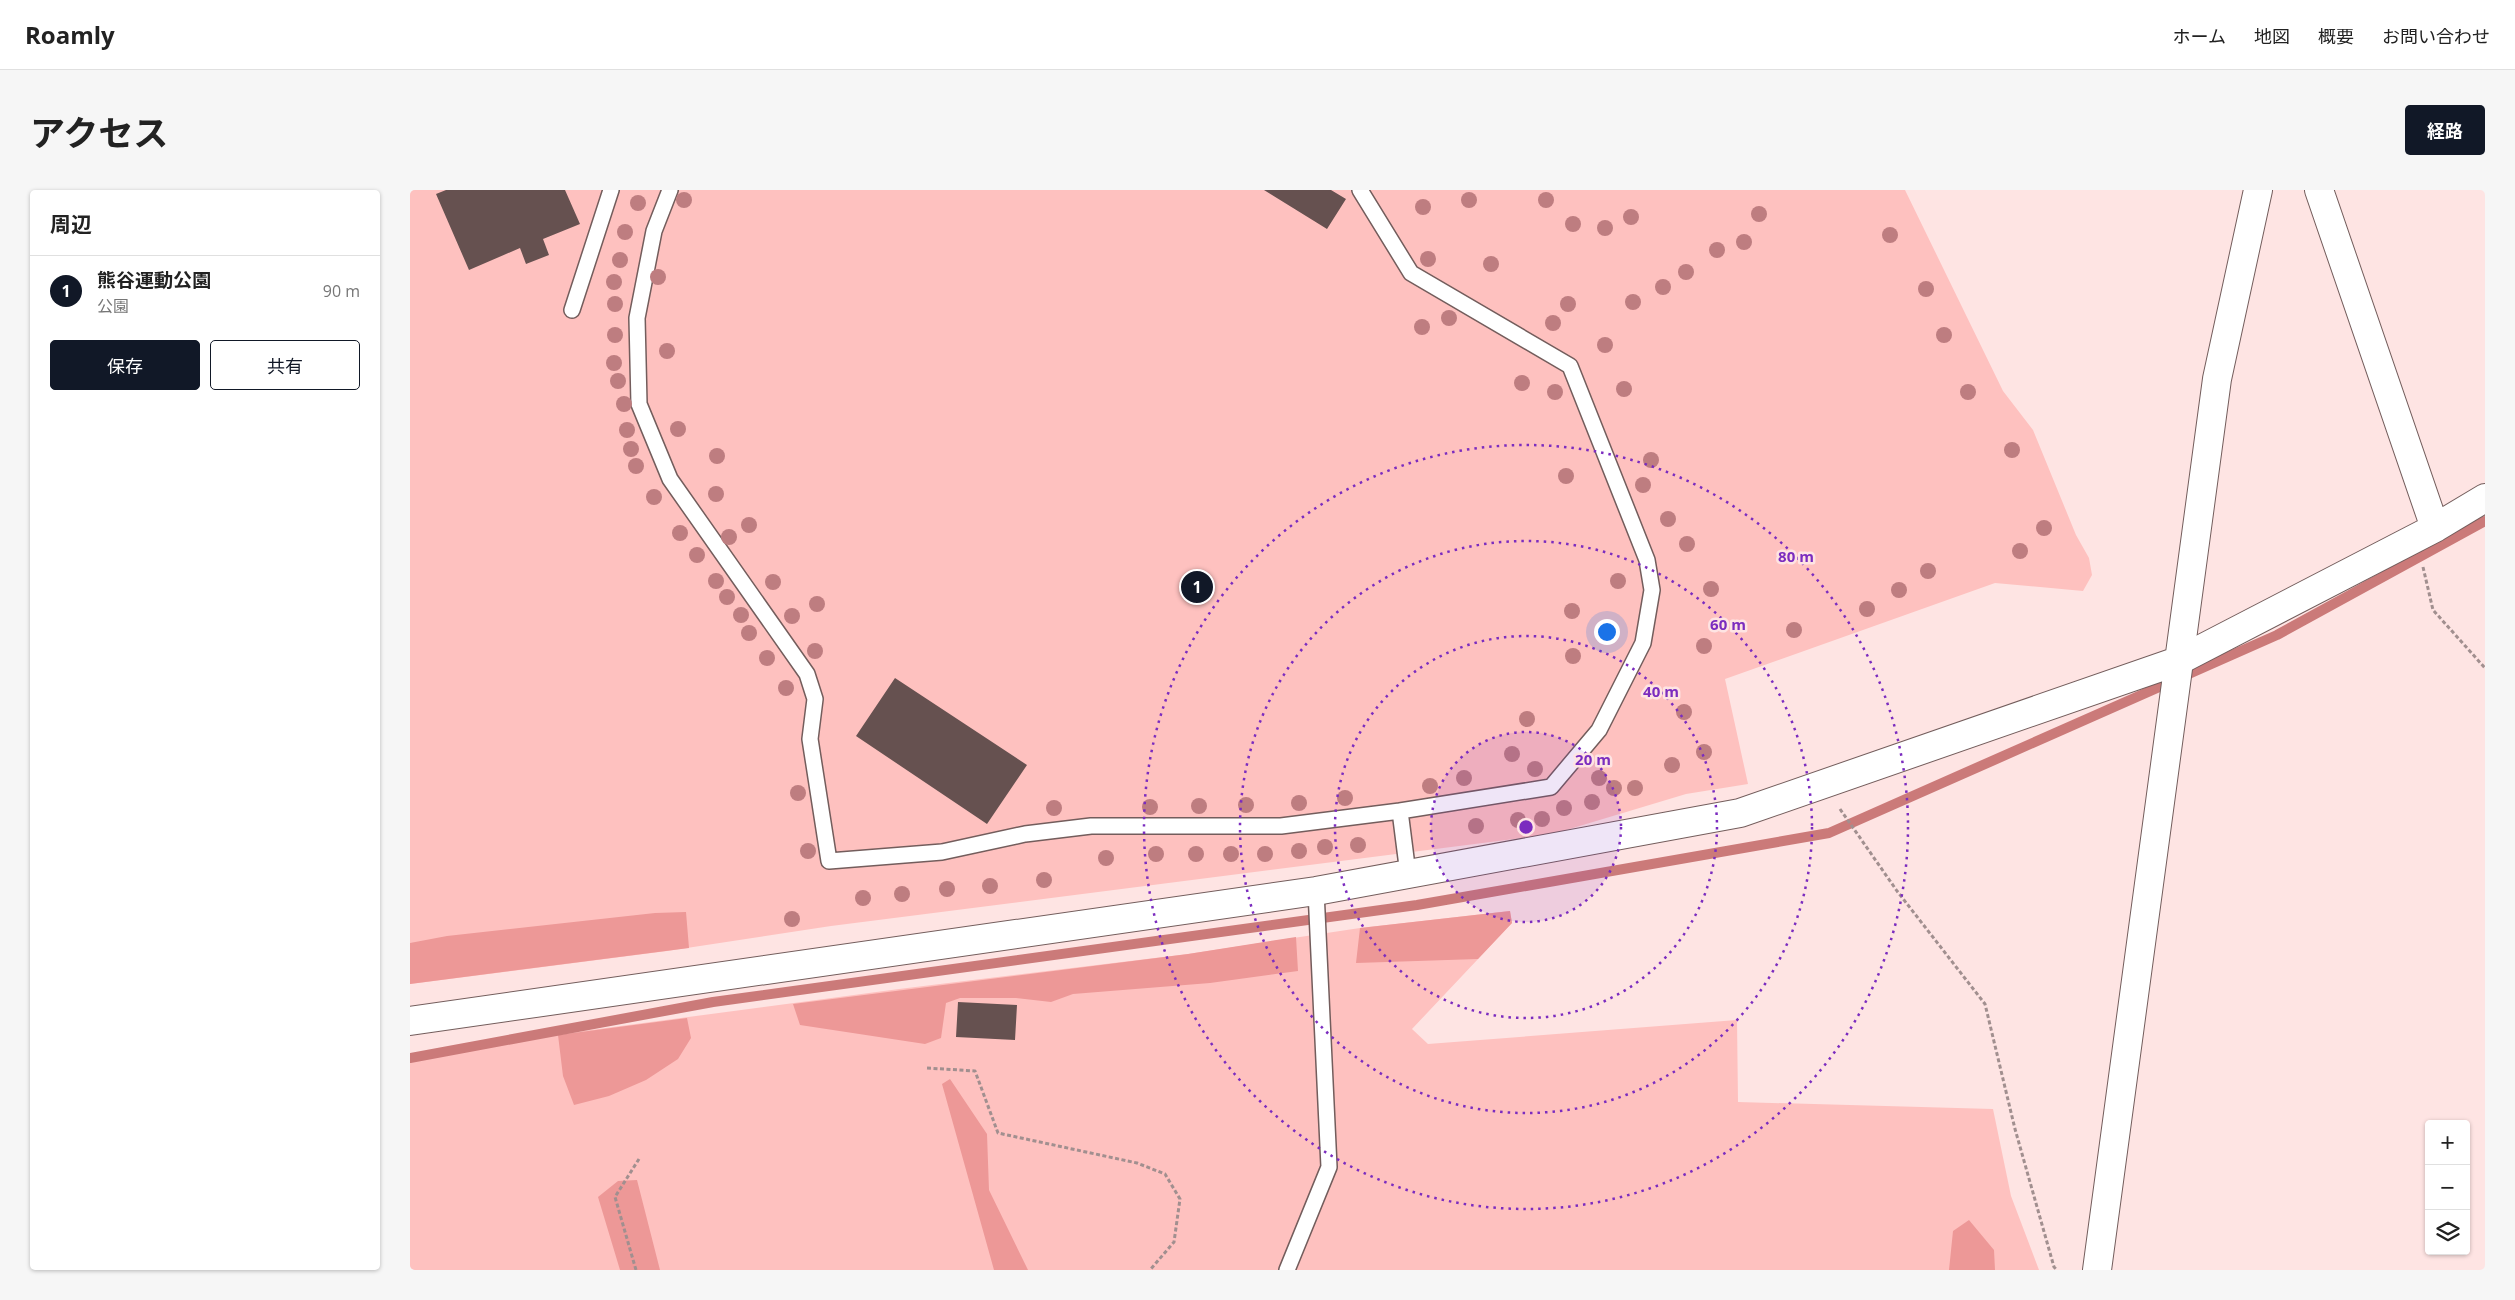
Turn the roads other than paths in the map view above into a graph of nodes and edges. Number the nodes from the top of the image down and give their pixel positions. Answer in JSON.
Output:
{"nodes":[{"id":1,"x":611,"y":190,"type":"edge"},
{"id":2,"x":670,"y":190,"type":"edge"},
{"id":3,"x":1360,"y":190,"type":"edge"},
{"id":4,"x":2258,"y":190,"type":"edge"},
{"id":5,"x":2319,"y":190,"type":"edge"},
{"id":6,"x":572,"y":310,"type":"dead end"},
{"id":7,"x":2485,"y":498,"type":"edge"},
{"id":8,"x":2426,"y":533,"type":"junction"},
{"id":9,"x":2178,"y":661,"type":"junction"},
{"id":10,"x":1400,"y":810,"type":"junction"},
{"id":11,"x":1408,"y":874,"type":"junction"},
{"id":12,"x":1316,"y":894,"type":"junction"},
{"id":13,"x":410,"y":1021,"type":"edge"},
{"id":14,"x":1287,"y":1270,"type":"edge"},
{"id":15,"x":2097,"y":1270,"type":"edge"}],
"edges":[{"from":1,"to":6,"type":"lane"},
{"from":2,"to":10,"type":"lane"},
{"from":3,"to":10,"type":"lane"},
{"from":4,"to":9,"type":"street"},
{"from":5,"to":8,"type":"street"},
{"from":7,"to":8,"type":"street"},
{"from":8,"to":9,"type":"street"},
{"from":9,"to":11,"type":"street"},
{"from":9,"to":15,"type":"street"},
{"from":10,"to":11,"type":"lane"},
{"from":11,"to":12,"type":"street"},
{"from":12,"to":13,"type":"street"},
{"from":12,"to":14,"type":"lane"}]}
